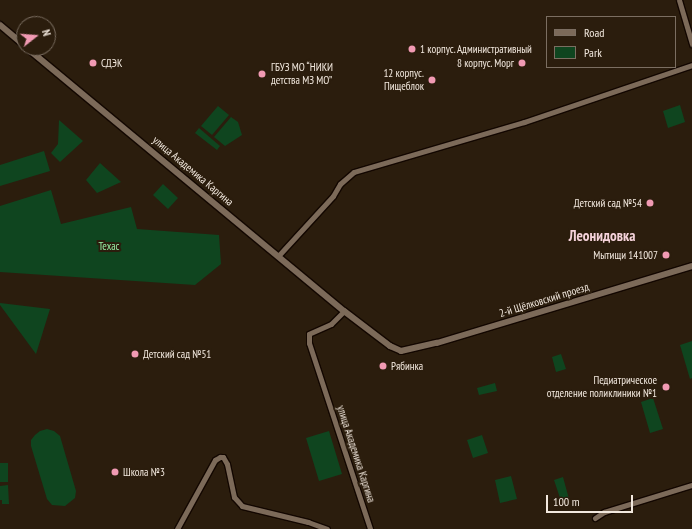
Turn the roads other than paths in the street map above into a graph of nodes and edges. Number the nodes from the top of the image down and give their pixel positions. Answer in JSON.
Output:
{"nodes":[{"id":1,"x":679,"y":0,"type":"edge"},
{"id":2,"x":0,"y":25,"type":"edge"},
{"id":3,"x":16,"y":38,"type":"edge"},
{"id":4,"x":692,"y":44,"type":"edge"},
{"id":5,"x":37,"y":56,"type":"edge"},
{"id":6,"x":692,"y":65,"type":"edge"},
{"id":7,"x":279,"y":255,"type":"junction"},
{"id":8,"x":692,"y":266,"type":"edge"},
{"id":9,"x":344,"y":311,"type":"junction"},
{"id":10,"x":401,"y":351,"type":"joint"},
{"id":11,"x":692,"y":485,"type":"edge"},
{"id":12,"x":596,"y":518,"type":"dead end"},
{"id":13,"x":177,"y":529,"type":"edge"},
{"id":14,"x":328,"y":529,"type":"edge"},
{"id":15,"x":370,"y":529,"type":"edge"}],
"edges":[{"from":1,"to":4,"type":"street"},
{"from":2,"to":3,"type":"street"},
{"from":5,"to":7,"type":"street","name":"улица Академика Каргина"},
{"from":6,"to":7,"type":"street"},
{"from":7,"to":9,"type":"street","name":"улица Академика Каргина"},
{"from":8,"to":10,"type":"street","name":"2-й Щёлковский проезд"},
{"from":9,"to":10,"type":"street","name":"улица Академика Каргина"},
{"from":9,"to":15,"type":"street","name":"улица Академика Каргина"},
{"from":11,"to":12,"type":"street"},
{"from":13,"to":14,"type":"street"}]}
